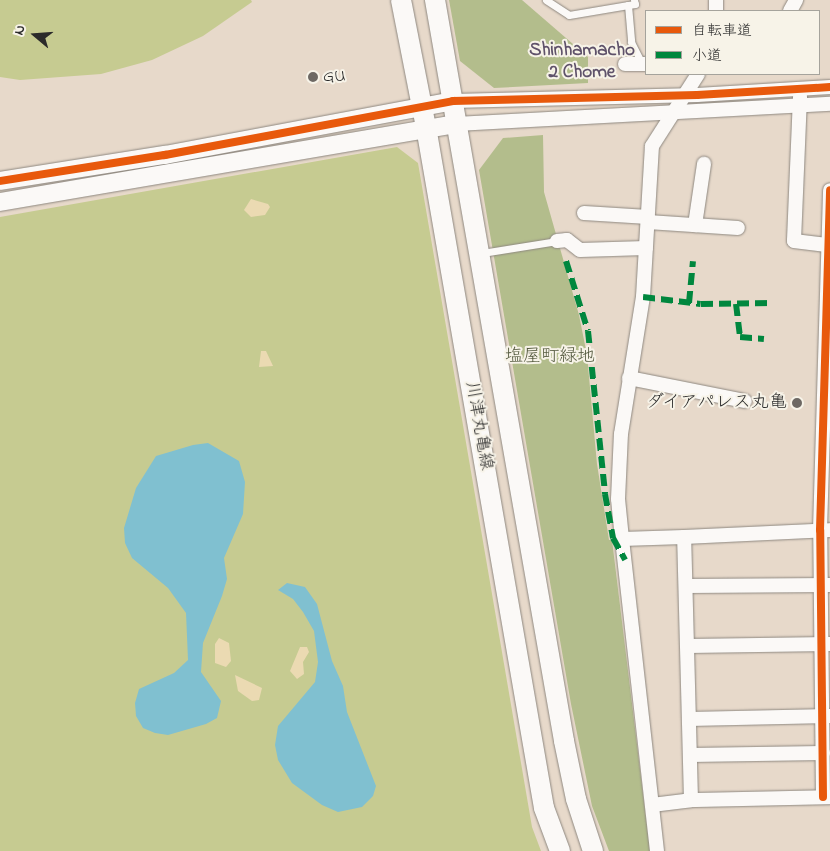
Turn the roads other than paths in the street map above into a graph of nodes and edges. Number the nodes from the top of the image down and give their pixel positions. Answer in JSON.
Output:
{"nodes":[{"id":1,"x":401,"y":0,"type":"edge"},
{"id":2,"x":435,"y":0,"type":"edge"},
{"id":3,"x":546,"y":0,"type":"edge"},
{"id":4,"x":634,"y":0,"type":"edge"},
{"id":5,"x":628,"y":5,"type":"junction"},
{"id":6,"x":625,"y":64,"type":"dead end"},
{"id":7,"x":644,"y":64,"type":"edge"},
{"id":8,"x":697,"y":75,"type":"edge"},
{"id":9,"x":830,"y":87,"type":"edge"},
{"id":10,"x":800,"y":89,"type":"junction"},
{"id":11,"x":684,"y":95,"type":"junction"},
{"id":12,"x":452,"y":101,"type":"junction"},
{"id":13,"x":800,"y":104,"type":"junction"},
{"id":14,"x":830,"y":104,"type":"edge"},
{"id":15,"x":421,"y":107,"type":"junction"},
{"id":16,"x":673,"y":112,"type":"junction"},
{"id":17,"x":456,"y":124,"type":"junction"},
{"id":18,"x":426,"y":127,"type":"junction"},
{"id":19,"x":704,"y":164,"type":"dead end"},
{"id":20,"x":0,"y":181,"type":"edge"},
{"id":21,"x":830,"y":190,"type":"edge"},
{"id":22,"x":0,"y":202,"type":"edge"},
{"id":23,"x":584,"y":213,"type":"dead end"},
{"id":24,"x":648,"y":220,"type":"junction"},
{"id":25,"x":695,"y":225,"type":"junction"},
{"id":26,"x":738,"y":228,"type":"dead end"},
{"id":27,"x":557,"y":241,"type":"joint"},
{"id":28,"x":827,"y":245,"type":"junction"},
{"id":29,"x":646,"y":248,"type":"junction"},
{"id":30,"x":479,"y":254,"type":"junction"},
{"id":31,"x":827,"y":374,"type":"edge"},
{"id":32,"x":629,"y":378,"type":"junction"},
{"id":33,"x":745,"y":401,"type":"dead end"},
{"id":34,"x":825,"y":530,"type":"edge"},
{"id":35,"x":684,"y":537,"type":"junction"},
{"id":36,"x":622,"y":539,"type":"junction"},
{"id":37,"x":825,"y":585,"type":"edge"},
{"id":38,"x":686,"y":586,"type":"junction"},
{"id":39,"x":825,"y":644,"type":"edge"},
{"id":40,"x":688,"y":646,"type":"junction"},
{"id":41,"x":826,"y":716,"type":"edge"},
{"id":42,"x":690,"y":719,"type":"junction"},
{"id":43,"x":823,"y":753,"type":"junction"},
{"id":44,"x":690,"y":755,"type":"junction"},
{"id":45,"x":827,"y":797,"type":"edge"},
{"id":46,"x":691,"y":800,"type":"junction"},
{"id":47,"x":652,"y":805,"type":"junction"},
{"id":48,"x":560,"y":851,"type":"edge"},
{"id":49,"x":593,"y":851,"type":"edge"},
{"id":50,"x":657,"y":851,"type":"edge"}],
"edges":[{"from":1,"to":15,"type":"main road","name":"川津丸亀線"},
{"from":2,"to":12,"type":"main road","name":"川津丸亀線"},
{"from":3,"to":5,"type":"lane"},
{"from":4,"to":5,"type":"lane"},
{"from":5,"to":7,"type":"lane"},
{"from":6,"to":7,"type":"street"},
{"from":8,"to":11,"type":"street"},
{"from":9,"to":10,"type":"street"},
{"from":10,"to":11,"type":"street"},
{"from":10,"to":13,"type":"street"},
{"from":11,"to":12,"type":"street"},
{"from":11,"to":16,"type":"street"},
{"from":12,"to":15,"type":"street"},
{"from":12,"to":17,"type":"main road","name":"川津丸亀線"},
{"from":13,"to":14,"type":"street"},
{"from":13,"to":16,"type":"street"},
{"from":13,"to":28,"type":"street"},
{"from":15,"to":18,"type":"main road","name":"川津丸亀線"},
{"from":15,"to":20,"type":"street"},
{"from":16,"to":17,"type":"street"},
{"from":16,"to":24,"type":"street"},
{"from":17,"to":18,"type":"street"},
{"from":17,"to":30,"type":"main road","name":"川津丸亀線"},
{"from":18,"to":22,"type":"street"},
{"from":18,"to":48,"type":"main road","name":"川津丸亀線"},
{"from":19,"to":25,"type":"street"},
{"from":21,"to":28,"type":"street"},
{"from":23,"to":24,"type":"street"},
{"from":24,"to":25,"type":"street"},
{"from":24,"to":29,"type":"street"},
{"from":25,"to":26,"type":"street"},
{"from":27,"to":29,"type":"street"},
{"from":27,"to":30,"type":"lane"},
{"from":28,"to":31,"type":"street"},
{"from":29,"to":32,"type":"street"},
{"from":30,"to":49,"type":"main road","name":"川津丸亀線"},
{"from":31,"to":34,"type":"street"},
{"from":32,"to":33,"type":"street"},
{"from":32,"to":36,"type":"street"},
{"from":34,"to":35,"type":"street"},
{"from":34,"to":37,"type":"street"},
{"from":35,"to":36,"type":"street"},
{"from":35,"to":38,"type":"street"},
{"from":36,"to":47,"type":"street"},
{"from":37,"to":38,"type":"street"},
{"from":37,"to":39,"type":"street"},
{"from":38,"to":40,"type":"street"},
{"from":39,"to":40,"type":"street"},
{"from":39,"to":41,"type":"street"},
{"from":40,"to":42,"type":"street"},
{"from":41,"to":42,"type":"street"},
{"from":41,"to":43,"type":"street"},
{"from":42,"to":44,"type":"street"},
{"from":43,"to":44,"type":"street"},
{"from":43,"to":45,"type":"street"},
{"from":44,"to":46,"type":"street"},
{"from":45,"to":46,"type":"street"},
{"from":46,"to":47,"type":"street"},
{"from":47,"to":50,"type":"street"}]}
